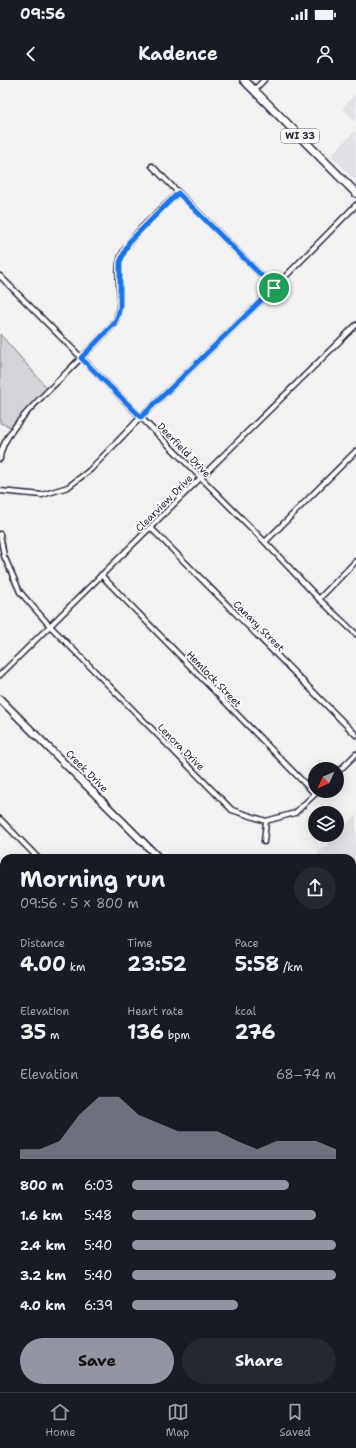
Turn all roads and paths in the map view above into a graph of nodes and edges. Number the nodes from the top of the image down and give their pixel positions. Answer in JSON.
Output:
{"nodes":[{"id":1,"x":244,"y":80,"type":"edge"},
{"id":2,"x":264,"y":80,"type":"edge"},
{"id":3,"x":254,"y":90,"type":"junction"},
{"id":4,"x":152,"y":166,"type":"dead end"},
{"id":5,"x":178,"y":193,"type":"junction"},
{"id":6,"x":356,"y":193,"type":"edge"},
{"id":7,"x":356,"y":205,"type":"edge"},
{"id":8,"x":0,"y":276,"type":"edge"},
{"id":9,"x":274,"y":288,"type":"junction"},
{"id":10,"x":356,"y":326,"type":"edge"},
{"id":11,"x":81,"y":358,"type":"junction"},
{"id":12,"x":141,"y":417,"type":"junction"},
{"id":13,"x":356,"y":451,"type":"edge"},
{"id":14,"x":0,"y":459,"type":"edge"},
{"id":15,"x":200,"y":478,"type":"junction"},
{"id":16,"x":0,"y":491,"type":"edge"},
{"id":17,"x":151,"y":528,"type":"junction"},
{"id":18,"x":0,"y":534,"type":"edge"},
{"id":19,"x":265,"y":542,"type":"junction"},
{"id":20,"x":356,"y":561,"type":"edge"},
{"id":21,"x":101,"y":575,"type":"junction"},
{"id":22,"x":319,"y":599,"type":"junction"},
{"id":23,"x":50,"y":626,"type":"junction"},
{"id":24,"x":356,"y":634,"type":"edge"},
{"id":25,"x":0,"y":675,"type":"edge"},
{"id":26,"x":0,"y":699,"type":"edge"},
{"id":27,"x":356,"y":735,"type":"edge"},
{"id":28,"x":356,"y":754,"type":"edge"},
{"id":29,"x":344,"y":766,"type":"edge"},
{"id":30,"x":308,"y":784,"type":"edge"},
{"id":31,"x":310,"y":798,"type":"edge"},
{"id":32,"x":0,"y":819,"type":"edge"},
{"id":33,"x":266,"y":821,"type":"junction"},
{"id":34,"x":264,"y":842,"type":"dead end"},
{"id":35,"x":34,"y":854,"type":"edge"},
{"id":36,"x":155,"y":854,"type":"edge"}],
"edges":[{"from":1,"to":3,"type":"main road","number":"WI 33"},
{"from":2,"to":3,"type":"street"},
{"from":3,"to":6,"type":"main road","number":"WI 33"},
{"from":4,"to":5,"type":"street"},
{"from":5,"to":9,"type":"street"},
{"from":5,"to":11,"type":"street"},
{"from":7,"to":9,"type":"street"},
{"from":8,"to":11,"type":"street","name":"Deerfield Drive"},
{"from":9,"to":12,"type":"street"},
{"from":10,"to":15,"type":"street","name":"Clearview Drive"},
{"from":11,"to":12,"type":"street","name":"Deerfield Drive"},
{"from":11,"to":14,"type":"street"},
{"from":12,"to":15,"type":"street","name":"Deerfield Drive"},
{"from":12,"to":16,"type":"street"},
{"from":13,"to":19,"type":"street"},
{"from":15,"to":17,"type":"street","name":"Clearview Drive"},
{"from":15,"to":19,"type":"street","name":"Deerfield Drive"},
{"from":17,"to":21,"type":"street","name":"Clearview Drive"},
{"from":17,"to":27,"type":"street","name":"Canary Street"},
{"from":18,"to":23,"type":"street","name":"Lenora Drive"},
{"from":19,"to":22,"type":"street","name":"Deerfield Drive"},
{"from":20,"to":22,"type":"street"},
{"from":21,"to":23,"type":"street","name":"Clearview Drive"},
{"from":21,"to":30,"type":"street","name":"Hemlock Street"},
{"from":22,"to":24,"type":"street","name":"Deerfield Drive"},
{"from":23,"to":25,"type":"street","name":"Clearview Drive"},
{"from":23,"to":33,"type":"street","name":"Lenora Drive"},
{"from":26,"to":36,"type":"street","name":"Creek Drive"},
{"from":28,"to":29,"type":"street"},
{"from":31,"to":33,"type":"street"},
{"from":32,"to":35,"type":"street"},
{"from":33,"to":34,"type":"street"}]}
